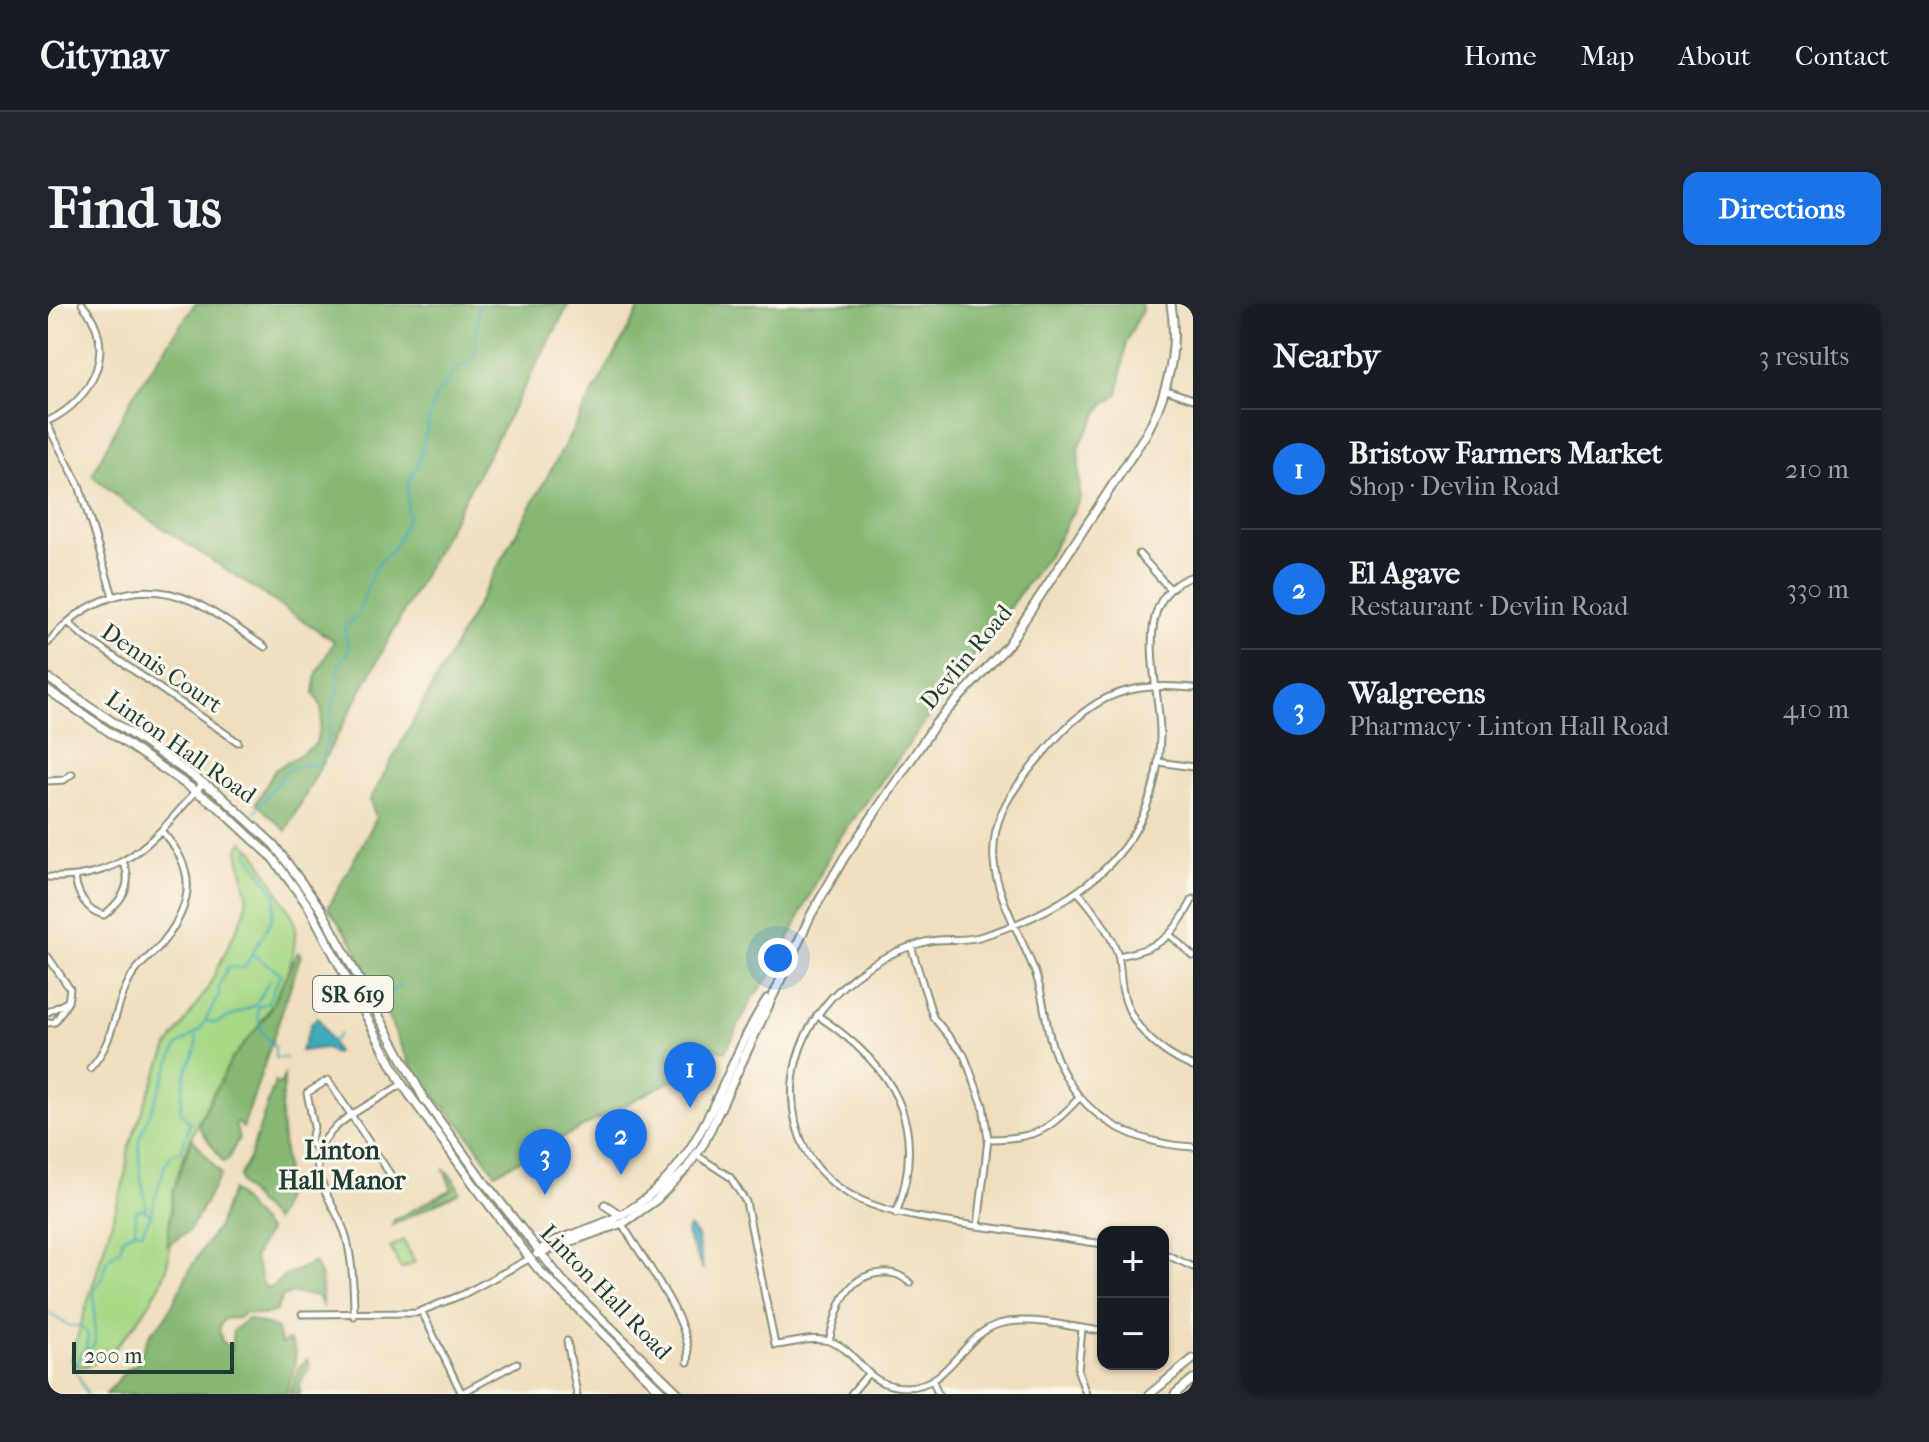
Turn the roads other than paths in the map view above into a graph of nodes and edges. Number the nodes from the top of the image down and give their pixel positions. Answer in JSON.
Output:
{"nodes":[{"id":1,"x":82,"y":304,"type":"edge"},
{"id":2,"x":1171,"y":304,"type":"edge"},
{"id":3,"x":1166,"y":390,"type":"junction"},
{"id":4,"x":1193,"y":399,"type":"edge"},
{"id":5,"x":48,"y":423,"type":"edge"},
{"id":6,"x":1139,"y":554,"type":"dead end"},
{"id":7,"x":1193,"y":576,"type":"edge"},
{"id":8,"x":1169,"y":588,"type":"junction"},
{"id":9,"x":113,"y":596,"type":"junction"},
{"id":10,"x":68,"y":622,"type":"junction"},
{"id":11,"x":48,"y":643,"type":"edge"},
{"id":12,"x":265,"y":647,"type":"dead end"},
{"id":13,"x":48,"y":678,"type":"edge"},
{"id":14,"x":1156,"y":686,"type":"junction"},
{"id":15,"x":1193,"y":688,"type":"edge"},
{"id":16,"x":48,"y":690,"type":"edge"},
{"id":17,"x":238,"y":742,"type":"dead end"},
{"id":18,"x":1159,"y":762,"type":"junction"},
{"id":19,"x":1193,"y":767,"type":"edge"},
{"id":20,"x":72,"y":774,"type":"dead end"},
{"id":21,"x":48,"y":781,"type":"edge"},
{"id":22,"x":203,"y":783,"type":"junction"},
{"id":23,"x":196,"y":791,"type":"junction"},
{"id":24,"x":162,"y":832,"type":"junction"},
{"id":25,"x":123,"y":862,"type":"junction"},
{"id":26,"x":48,"y":877,"type":"edge"},
{"id":27,"x":75,"y":877,"type":"junction"},
{"id":28,"x":1078,"y":892,"type":"junction"},
{"id":29,"x":1193,"y":899,"type":"edge"},
{"id":30,"x":1016,"y":924,"type":"junction"},
{"id":31,"x":1171,"y":936,"type":"junction"},
{"id":32,"x":911,"y":946,"type":"junction"},
{"id":33,"x":1118,"y":956,"type":"junction"},
{"id":34,"x":1193,"y":956,"type":"edge"},
{"id":35,"x":48,"y":957,"type":"edge"},
{"id":36,"x":68,"y":1002,"type":"junction"},
{"id":37,"x":48,"y":1012,"type":"edge"},
{"id":38,"x":817,"y":1015,"type":"junction"},
{"id":39,"x":48,"y":1023,"type":"edge"},
{"id":40,"x":1193,"y":1067,"type":"edge"},
{"id":41,"x":90,"y":1068,"type":"dead end"},
{"id":42,"x":402,"y":1084,"type":"junction"},
{"id":43,"x":1078,"y":1099,"type":"junction"},
{"id":44,"x":353,"y":1116,"type":"junction"},
{"id":45,"x":988,"y":1139,"type":"junction"},
{"id":46,"x":1193,"y":1147,"type":"edge"},
{"id":47,"x":320,"y":1151,"type":"junction"},
{"id":48,"x":694,"y":1153,"type":"junction"},
{"id":49,"x":392,"y":1177,"type":"dead end"},
{"id":50,"x":896,"y":1214,"type":"junction"},
{"id":51,"x":622,"y":1215,"type":"junction"},
{"id":52,"x":622,"y":1224,"type":"junction"},
{"id":53,"x":600,"y":1225,"type":"junction"},
{"id":54,"x":978,"y":1226,"type":"junction"},
{"id":55,"x":1097,"y":1243,"type":"edge"},
{"id":56,"x":538,"y":1253,"type":"junction"},
{"id":57,"x":1169,"y":1256,"type":"edge"},
{"id":58,"x":529,"y":1259,"type":"junction"},
{"id":59,"x":1193,"y":1267,"type":"edge"},
{"id":60,"x":910,"y":1283,"type":"dead end"},
{"id":61,"x":422,"y":1312,"type":"junction"},
{"id":62,"x":302,"y":1314,"type":"dead end"},
{"id":63,"x":354,"y":1316,"type":"junction"},
{"id":64,"x":1082,"y":1329,"type":"junction"},
{"id":65,"x":1097,"y":1330,"type":"edge"},
{"id":66,"x":567,"y":1341,"type":"dead end"},
{"id":67,"x":829,"y":1341,"type":"junction"},
{"id":68,"x":1193,"y":1359,"type":"edge"},
{"id":69,"x":688,"y":1362,"type":"dead end"},
{"id":70,"x":517,"y":1363,"type":"dead end"},
{"id":71,"x":867,"y":1375,"type":"junction"},
{"id":72,"x":1193,"y":1379,"type":"edge"},
{"id":73,"x":933,"y":1381,"type":"junction"},
{"id":74,"x":461,"y":1394,"type":"edge"},
{"id":75,"x":577,"y":1394,"type":"edge"},
{"id":76,"x":664,"y":1394,"type":"edge"},
{"id":77,"x":679,"y":1394,"type":"edge"},
{"id":78,"x":851,"y":1394,"type":"edge"},
{"id":79,"x":938,"y":1394,"type":"edge"},
{"id":80,"x":1086,"y":1394,"type":"edge"},
{"id":81,"x":1150,"y":1394,"type":"edge"},
{"id":82,"x":1175,"y":1394,"type":"edge"}],
"edges":[{"from":1,"to":5,"type":"street"},
{"from":2,"to":3,"type":"main road","name":"Devlin Road"},
{"from":3,"to":4,"type":"street"},
{"from":3,"to":48,"type":"main road","name":"Devlin Road"},
{"from":5,"to":9,"type":"street"},
{"from":6,"to":8,"type":"street"},
{"from":7,"to":8,"type":"street"},
{"from":8,"to":14,"type":"street"},
{"from":9,"to":10,"type":"street"},
{"from":9,"to":12,"type":"street"},
{"from":10,"to":11,"type":"street"},
{"from":10,"to":17,"type":"street","name":"Dennis Court"},
{"from":13,"to":22,"type":"main road","name":"Linton Hall Road","number":"SR 619"},
{"from":14,"to":15,"type":"street"},
{"from":14,"to":18,"type":"street"},
{"from":14,"to":30,"type":"street"},
{"from":16,"to":23,"type":"main road","name":"Linton Hall Road","number":"SR 619"},
{"from":18,"to":19,"type":"street"},
{"from":18,"to":28,"type":"street"},
{"from":20,"to":21,"type":"street"},
{"from":22,"to":23,"type":"street"},
{"from":22,"to":56,"type":"main road","name":"Linton Hall Road","number":"SR 619"},
{"from":23,"to":24,"type":"street"},
{"from":23,"to":42,"type":"main road","name":"Linton Hall Road","number":"SR 619"},
{"from":24,"to":25,"type":"street"},
{"from":24,"to":41,"type":"street"},
{"from":25,"to":27,"type":"street"},
{"from":25,"to":27,"type":"street"},
{"from":26,"to":27,"type":"street"},
{"from":28,"to":30,"type":"street"},
{"from":28,"to":33,"type":"street"},
{"from":29,"to":31,"type":"street"},
{"from":30,"to":32,"type":"street"},
{"from":30,"to":43,"type":"street"},
{"from":31,"to":33,"type":"street"},
{"from":31,"to":34,"type":"street"},
{"from":32,"to":38,"type":"street"},
{"from":32,"to":45,"type":"street"},
{"from":33,"to":40,"type":"street"},
{"from":35,"to":36,"type":"street"},
{"from":36,"to":37,"type":"street"},
{"from":36,"to":39,"type":"street"},
{"from":38,"to":50,"type":"street"},
{"from":38,"to":50,"type":"street"},
{"from":42,"to":44,"type":"street"},
{"from":42,"to":58,"type":"main road","name":"Linton Hall Road","number":"SR 619"},
{"from":43,"to":45,"type":"street"},
{"from":43,"to":46,"type":"street"},
{"from":44,"to":47,"type":"street"},
{"from":44,"to":47,"type":"street"},
{"from":44,"to":49,"type":"street"},
{"from":45,"to":54,"type":"street"},
{"from":47,"to":63,"type":"street"},
{"from":48,"to":51,"type":"main road","name":"Devlin Road"},
{"from":48,"to":52,"type":"main road","name":"Devlin Road"},
{"from":48,"to":67,"type":"street"},
{"from":50,"to":54,"type":"street"},
{"from":51,"to":53,"type":"main road","name":"Devlin Road"},
{"from":51,"to":53,"type":"main road"},
{"from":52,"to":56,"type":"main road","name":"Devlin Road"},
{"from":52,"to":69,"type":"street"},
{"from":53,"to":56,"type":"main road","name":"Devlin Road"},
{"from":54,"to":55,"type":"street"},
{"from":56,"to":58,"type":"main road","name":"Devlin Road"},
{"from":56,"to":77,"type":"main road","name":"Linton Hall Road","number":"SR 619"},
{"from":57,"to":59,"type":"street"},
{"from":58,"to":61,"type":"street"},
{"from":58,"to":76,"type":"main road","name":"Linton Hall Road","number":"SR 619"},
{"from":60,"to":67,"type":"street"},
{"from":61,"to":63,"type":"street"},
{"from":61,"to":74,"type":"street"},
{"from":62,"to":63,"type":"street"},
{"from":64,"to":65,"type":"street"},
{"from":64,"to":73,"type":"street"},
{"from":64,"to":80,"type":"street"},
{"from":66,"to":75,"type":"street"},
{"from":67,"to":71,"type":"street"},
{"from":68,"to":81,"type":"main road"},
{"from":70,"to":74,"type":"street"},
{"from":71,"to":73,"type":"street"},
{"from":71,"to":78,"type":"street"},
{"from":72,"to":82,"type":"main road"},
{"from":73,"to":79,"type":"street"}]}
